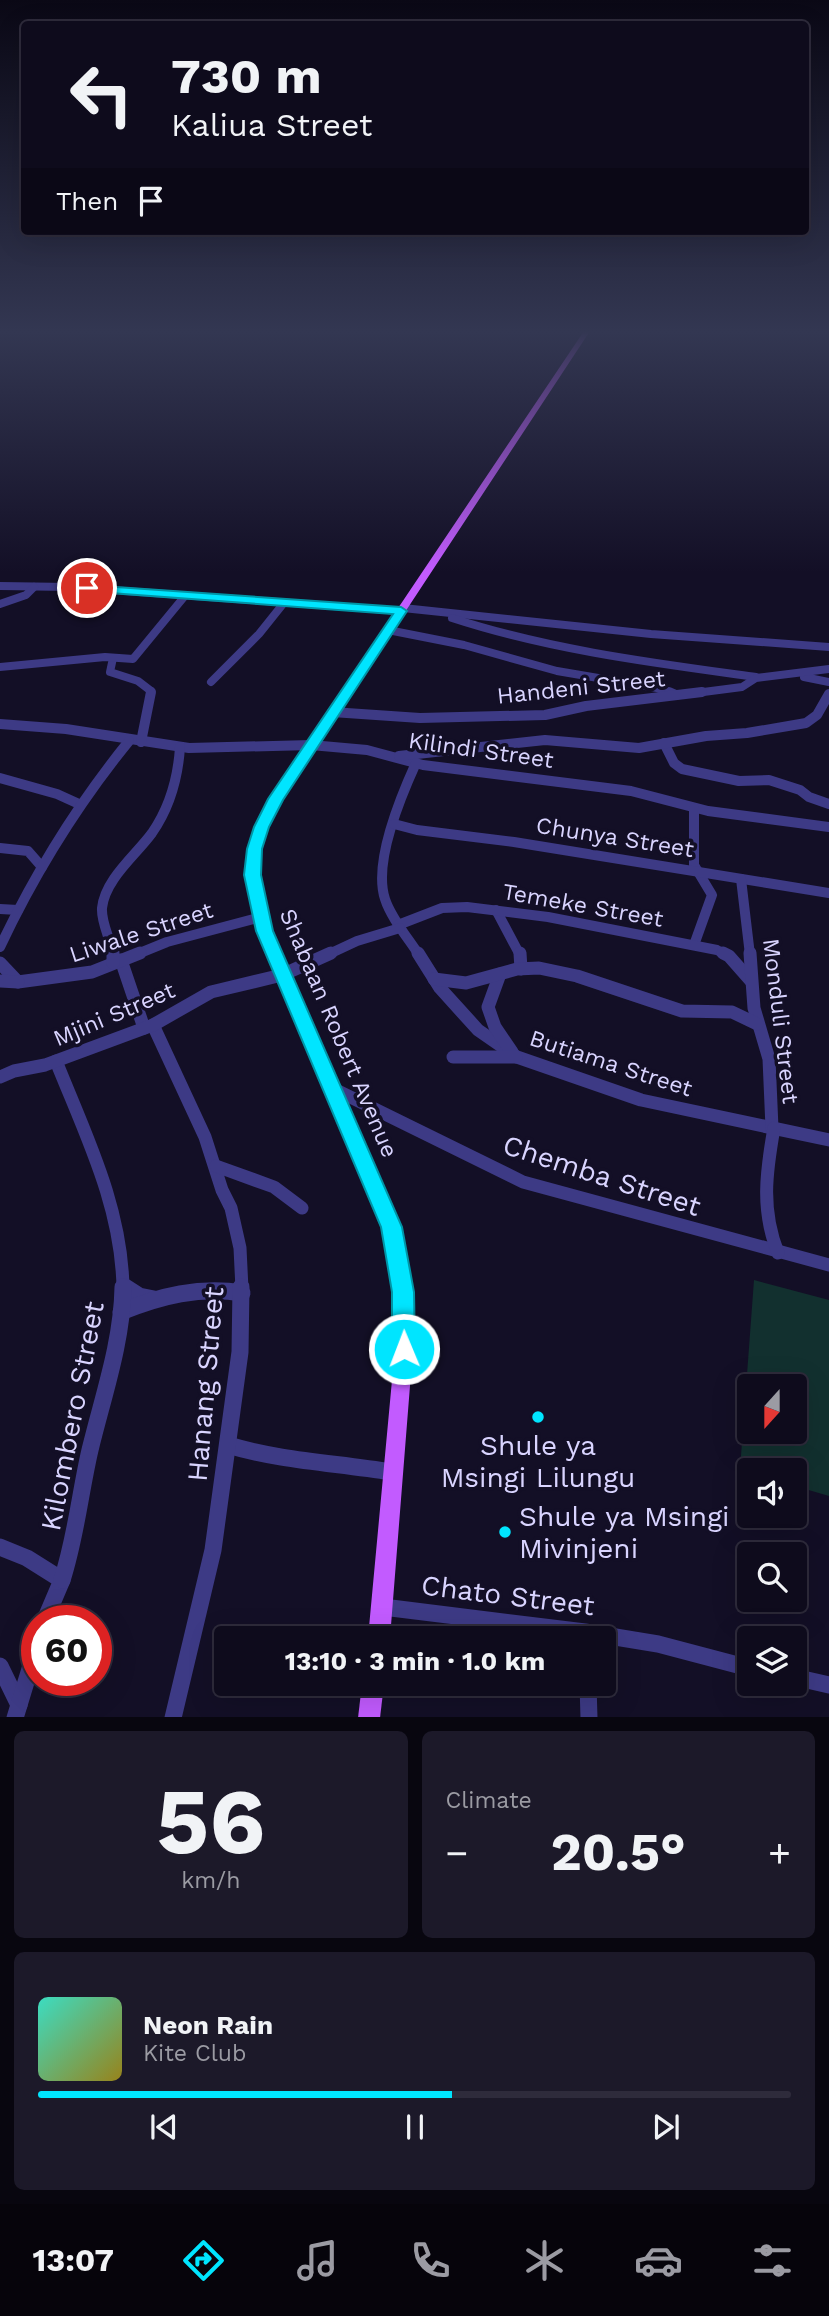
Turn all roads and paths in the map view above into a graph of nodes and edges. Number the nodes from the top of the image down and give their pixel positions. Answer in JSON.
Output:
{"nodes":[{"id":1,"x":533,"y":411,"type":"edge"},
{"id":2,"x":0,"y":586,"type":"edge"},
{"id":3,"x":34,"y":587,"type":"junction"},
{"id":4,"x":184,"y":597,"type":"junction"},
{"id":5,"x":0,"y":604,"type":"edge"},
{"id":6,"x":282,"y":604,"type":"junction"},
{"id":7,"x":402,"y":610,"type":"junction"},
{"id":8,"x":436,"y":612,"type":"junction"},
{"id":9,"x":388,"y":630,"type":"junction"},
{"id":10,"x":829,"y":647,"type":"edge"},
{"id":11,"x":113,"y":658,"type":"junction"},
{"id":12,"x":0,"y":667,"type":"edge"},
{"id":13,"x":829,"y":669,"type":"edge"},
{"id":14,"x":790,"y":675,"type":"junction"},
{"id":15,"x":758,"y":678,"type":"junction"},
{"id":16,"x":211,"y":682,"type":"dead end"},
{"id":17,"x":829,"y":682,"type":"edge"},
{"id":18,"x":829,"y":694,"type":"edge"},
{"id":19,"x":679,"y":696,"type":"junction"},
{"id":20,"x":332,"y":712,"type":"junction"},
{"id":21,"x":0,"y":724,"type":"edge"},
{"id":22,"x":129,"y":741,"type":"junction"},
{"id":23,"x":141,"y":742,"type":"junction"},
{"id":24,"x":664,"y":743,"type":"junction"},
{"id":25,"x":311,"y":745,"type":"junction"},
{"id":26,"x":180,"y":747,"type":"junction"},
{"id":27,"x":449,"y":750,"type":"junction"},
{"id":28,"x":394,"y":757,"type":"junction"},
{"id":29,"x":416,"y":763,"type":"junction"},
{"id":30,"x":432,"y":767,"type":"junction"},
{"id":31,"x":0,"y":778,"type":"edge"},
{"id":32,"x":829,"y":803,"type":"edge"},
{"id":33,"x":79,"y":804,"type":"junction"},
{"id":34,"x":694,"y":808,"type":"junction"},
{"id":35,"x":394,"y":824,"type":"junction"},
{"id":36,"x":829,"y":827,"type":"edge"},
{"id":37,"x":0,"y":848,"type":"edge"},
{"id":38,"x":694,"y":859,"type":"junction"},
{"id":39,"x":42,"y":867,"type":"junction"},
{"id":40,"x":677,"y":869,"type":"junction"},
{"id":41,"x":699,"y":873,"type":"junction"},
{"id":42,"x":741,"y":879,"type":"junction"},
{"id":43,"x":829,"y":893,"type":"edge"},
{"id":44,"x":0,"y":909,"type":"edge"},
{"id":45,"x":18,"y":910,"type":"junction"},
{"id":46,"x":496,"y":910,"type":"junction"},
{"id":47,"x":261,"y":917,"type":"junction"},
{"id":48,"x":399,"y":927,"type":"junction"},
{"id":49,"x":694,"y":945,"type":"junction"},
{"id":50,"x":0,"y":947,"type":"edge"},
{"id":51,"x":117,"y":961,"type":"junction"},
{"id":52,"x":0,"y":963,"type":"edge"},
{"id":53,"x":521,"y":969,"type":"junction"},
{"id":54,"x":500,"y":974,"type":"junction"},
{"id":55,"x":282,"y":975,"type":"junction"},
{"id":56,"x":434,"y":979,"type":"junction"},
{"id":57,"x":0,"y":981,"type":"edge"},
{"id":58,"x":751,"y":981,"type":"junction"},
{"id":59,"x":19,"y":982,"type":"junction"},
{"id":60,"x":757,"y":1024,"type":"junction"},
{"id":61,"x":148,"y":1026,"type":"junction"},
{"id":62,"x":515,"y":1055,"type":"junction"},
{"id":63,"x":453,"y":1056,"type":"dead end"},
{"id":64,"x":56,"y":1061,"type":"junction"},
{"id":65,"x":0,"y":1077,"type":"edge"},
{"id":66,"x":332,"y":1088,"type":"junction"},
{"id":67,"x":773,"y":1128,"type":"junction"},
{"id":68,"x":829,"y":1140,"type":"edge"},
{"id":69,"x":216,"y":1166,"type":"junction"},
{"id":70,"x":302,"y":1208,"type":"dead end"},
{"id":71,"x":778,"y":1253,"type":"junction"},
{"id":72,"x":829,"y":1265,"type":"edge"},
{"id":73,"x":123,"y":1286,"type":"junction"},
{"id":74,"x":242,"y":1293,"type":"junction"},
{"id":75,"x":157,"y":1300,"type":"junction"},
{"id":76,"x":121,"y":1312,"type":"junction"},
{"id":77,"x":228,"y":1445,"type":"junction"},
{"id":78,"x":391,"y":1472,"type":"junction"},
{"id":79,"x":0,"y":1547,"type":"edge"},
{"id":80,"x":62,"y":1580,"type":"junction"},
{"id":81,"x":51,"y":1605,"type":"edge"},
{"id":82,"x":383,"y":1607,"type":"junction"},
{"id":83,"x":381,"y":1626,"type":"edge"},
{"id":84,"x":521,"y":1626,"type":"edge"},
{"id":85,"x":616,"y":1639,"type":"edge"},
{"id":86,"x":737,"y":1665,"type":"edge"},
{"id":87,"x":0,"y":1666,"type":"edge"},
{"id":88,"x":807,"y":1681,"type":"edge"},
{"id":89,"x":829,"y":1685,"type":"edge"},
{"id":90,"x":372,"y":1696,"type":"edge"},
{"id":91,"x":588,"y":1696,"type":"edge"},
{"id":92,"x":17,"y":1711,"type":"edge"},
{"id":93,"x":173,"y":1717,"type":"edge"},
{"id":94,"x":369,"y":1717,"type":"edge"},
{"id":95,"x":589,"y":1717,"type":"edge"}],
"edges":[{"from":1,"to":7,"type":"main road","name":"Shabaan Robert Avenue"},
{"from":2,"to":3,"type":"street"},
{"from":3,"to":4,"type":"street"},
{"from":3,"to":5,"type":"street"},
{"from":4,"to":6,"type":"street"},
{"from":4,"to":11,"type":"street"},
{"from":6,"to":7,"type":"street"},
{"from":6,"to":16,"type":"street"},
{"from":7,"to":8,"type":"street"},
{"from":7,"to":9,"type":"main road","name":"Shabaan Robert Avenue"},
{"from":8,"to":10,"type":"street"},
{"from":8,"to":15,"type":"street"},
{"from":9,"to":19,"type":"street"},
{"from":9,"to":20,"type":"main road","name":"Shabaan Robert Avenue"},
{"from":11,"to":12,"type":"street"},
{"from":11,"to":23,"type":"street"},
{"from":13,"to":14,"type":"street","name":"Handeni Street"},
{"from":14,"to":15,"type":"street","name":"Handeni Street"},
{"from":14,"to":17,"type":"street"},
{"from":15,"to":19,"type":"street","name":"Handeni Street"},
{"from":18,"to":24,"type":"street"},
{"from":19,"to":20,"type":"street","name":"Handeni Street"},
{"from":20,"to":25,"type":"main road","name":"Shabaan Robert Avenue"},
{"from":21,"to":22,"type":"street","name":"Kilindi Street"},
{"from":22,"to":23,"type":"street","name":"Kilindi Street"},
{"from":22,"to":33,"type":"street"},
{"from":23,"to":26,"type":"street","name":"Kilindi Street"},
{"from":24,"to":27,"type":"street"},
{"from":24,"to":32,"type":"street"},
{"from":25,"to":26,"type":"street","name":"Kilindi Street"},
{"from":25,"to":28,"type":"street","name":"Kilindi Street"},
{"from":25,"to":47,"type":"main road","name":"Shabaan Robert Avenue"},
{"from":26,"to":51,"type":"street","name":"Hanang Street"},
{"from":27,"to":28,"type":"street"},
{"from":27,"to":30,"type":"street"},
{"from":28,"to":29,"type":"street","name":"Kilindi Street"},
{"from":29,"to":30,"type":"street","name":"Kilindi Street"},
{"from":29,"to":35,"type":"street","name":"Butiama Street"},
{"from":30,"to":34,"type":"street","name":"Kilindi Street"},
{"from":31,"to":33,"type":"street"},
{"from":33,"to":39,"type":"street"},
{"from":34,"to":36,"type":"street","name":"Kilindi Street"},
{"from":34,"to":38,"type":"street"},
{"from":35,"to":40,"type":"street","name":"Chunya Street"},
{"from":35,"to":48,"type":"street","name":"Butiama Street"},
{"from":37,"to":39,"type":"street"},
{"from":38,"to":40,"type":"street"},
{"from":38,"to":41,"type":"street"},
{"from":39,"to":45,"type":"street"},
{"from":40,"to":41,"type":"street","name":"Chunya Street"},
{"from":41,"to":42,"type":"street","name":"Chunya Street"},
{"from":41,"to":49,"type":"street"},
{"from":42,"to":43,"type":"street","name":"Chunya Street"},
{"from":42,"to":58,"type":"street","name":"Monduli Street"},
{"from":44,"to":45,"type":"street"},
{"from":45,"to":50,"type":"street"},
{"from":46,"to":48,"type":"street","name":"Temeke Street"},
{"from":46,"to":49,"type":"street","name":"Temeke Street"},
{"from":46,"to":53,"type":"street"},
{"from":47,"to":51,"type":"street","name":"Liwale Street"},
{"from":47,"to":55,"type":"main road","name":"Shabaan Robert Avenue"},
{"from":48,"to":55,"type":"street","name":"Temeke Street"},
{"from":48,"to":56,"type":"street","name":"Butiama Street"},
{"from":49,"to":58,"type":"street","name":"Temeke Street"},
{"from":51,"to":59,"type":"street","name":"Liwale Street"},
{"from":51,"to":61,"type":"street","name":"Hanang Street"},
{"from":52,"to":59,"type":"street"},
{"from":53,"to":54,"type":"street"},
{"from":53,"to":60,"type":"street"},
{"from":54,"to":56,"type":"street"},
{"from":54,"to":62,"type":"street"},
{"from":55,"to":61,"type":"street","name":"Mjini Street"},
{"from":55,"to":66,"type":"main road","name":"Shabaan Robert Avenue"},
{"from":56,"to":62,"type":"street","name":"Butiama Street"},
{"from":57,"to":59,"type":"street","name":"Liwale Street"},
{"from":58,"to":60,"type":"street","name":"Monduli Street"},
{"from":60,"to":67,"type":"street","name":"Monduli Street"},
{"from":61,"to":64,"type":"street","name":"Mjini Street"},
{"from":61,"to":69,"type":"street","name":"Hanang Street"},
{"from":62,"to":63,"type":"street"},
{"from":62,"to":67,"type":"street","name":"Butiama Street"},
{"from":64,"to":65,"type":"street","name":"Mjini Street"},
{"from":64,"to":73,"type":"street","name":"Kilombero Street"},
{"from":66,"to":71,"type":"street","name":"Chemba Street"},
{"from":66,"to":78,"type":"main road","name":"Shabaan Robert Avenue"},
{"from":67,"to":68,"type":"street","name":"Butiama Street"},
{"from":67,"to":71,"type":"street","name":"Monduli Street"},
{"from":69,"to":70,"type":"street"},
{"from":69,"to":74,"type":"street","name":"Hanang Street"},
{"from":71,"to":72,"type":"street","name":"Chemba Street"},
{"from":73,"to":75,"type":"street"},
{"from":73,"to":76,"type":"street","name":"Kilombero Street"},
{"from":74,"to":75,"type":"street"},
{"from":74,"to":77,"type":"street","name":"Hanang Street"},
{"from":75,"to":76,"type":"street"},
{"from":76,"to":80,"type":"street","name":"Kilombero Street"},
{"from":77,"to":78,"type":"street"},
{"from":77,"to":93,"type":"street","name":"Hanang Street"},
{"from":78,"to":82,"type":"main road","name":"Shabaan Robert Avenue"},
{"from":79,"to":80,"type":"street"},
{"from":80,"to":81,"type":"street","name":"Kilombero Street"},
{"from":82,"to":83,"type":"main road","name":"Shabaan Robert Avenue"},
{"from":82,"to":84,"type":"street","name":"Chato Street"},
{"from":85,"to":86,"type":"street","name":"Chato Street"},
{"from":87,"to":92,"type":"street"},
{"from":88,"to":89,"type":"street"},
{"from":90,"to":94,"type":"main road"},
{"from":91,"to":95,"type":"street"}]}
